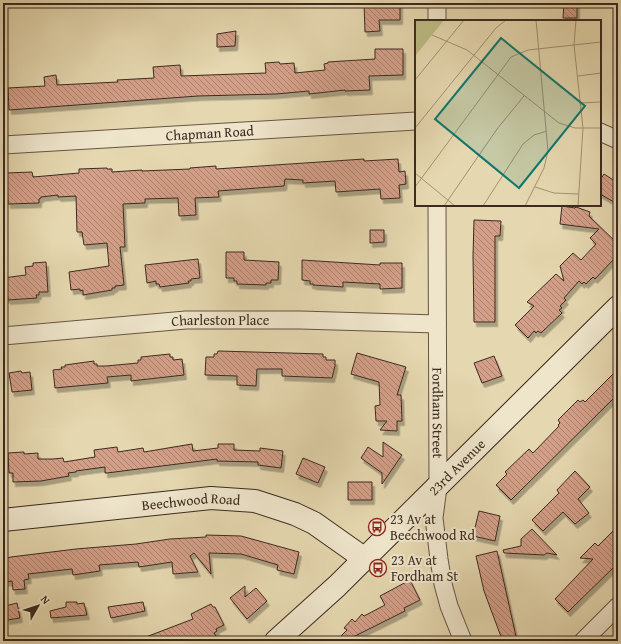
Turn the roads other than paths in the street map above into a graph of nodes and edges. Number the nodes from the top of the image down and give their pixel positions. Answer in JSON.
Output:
{"nodes":[{"id":1,"x":437,"y":3,"type":"edge"},
{"id":2,"x":437,"y":20,"type":"edge"},
{"id":3,"x":415,"y":121,"type":"edge"},
{"id":4,"x":601,"y":132,"type":"edge"},
{"id":5,"x":618,"y":140,"type":"edge"},
{"id":6,"x":3,"y":145,"type":"edge"},
{"id":7,"x":437,"y":206,"type":"edge"},
{"id":8,"x":618,"y":307,"type":"edge"},
{"id":9,"x":437,"y":324,"type":"junction"},
{"id":10,"x":3,"y":336,"type":"edge"},
{"id":11,"x":438,"y":487,"type":"junction"},
{"id":12,"x":3,"y":520,"type":"edge"},
{"id":13,"x":365,"y":559,"type":"junction"},
{"id":14,"x":616,"y":611,"type":"edge"},
{"id":15,"x":276,"y":641,"type":"edge"},
{"id":16,"x":463,"y":641,"type":"edge"},
{"id":17,"x":583,"y":641,"type":"edge"}],
"edges":[{"from":1,"to":2,"type":"street"},
{"from":3,"to":6,"type":"street","name":"Chapman Road"},
{"from":4,"to":5,"type":"street"},
{"from":7,"to":9,"type":"street","name":"Fordham Street"},
{"from":8,"to":11,"type":"street","name":"23rd Avenue"},
{"from":9,"to":10,"type":"street","name":"Charleston Place"},
{"from":9,"to":11,"type":"street","name":"Fordham Street"},
{"from":11,"to":13,"type":"street","name":"23rd Avenue"},
{"from":11,"to":16,"type":"street","name":"Fordham Street"},
{"from":12,"to":13,"type":"street","name":"Beechwood Road"},
{"from":13,"to":15,"type":"street","name":"23rd Avenue"},
{"from":14,"to":17,"type":"street"}]}
